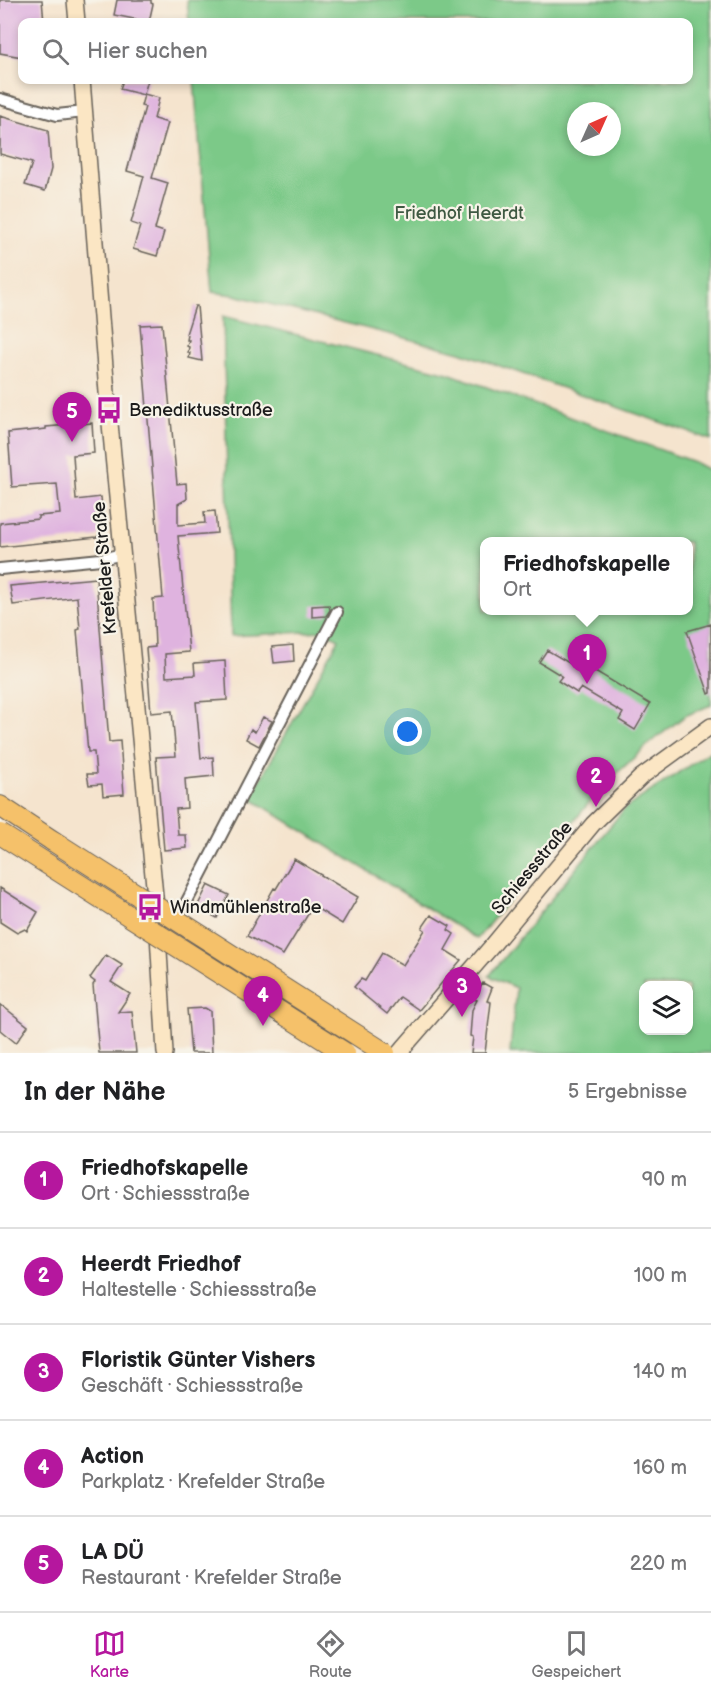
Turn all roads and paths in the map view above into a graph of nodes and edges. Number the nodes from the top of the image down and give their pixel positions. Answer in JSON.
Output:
{"nodes":[{"id":1,"x":75,"y":0,"type":"edge"},
{"id":2,"x":77,"y":18,"type":"edge"},
{"id":3,"x":82,"y":84,"type":"edge"},
{"id":4,"x":0,"y":99,"type":"edge"},
{"id":5,"x":85,"y":112,"type":"junction"},
{"id":6,"x":123,"y":554,"type":"junction"},
{"id":7,"x":0,"y":569,"type":"edge"},
{"id":8,"x":337,"y":612,"type":"dead end"},
{"id":9,"x":711,"y":726,"type":"edge"},
{"id":10,"x":0,"y":806,"type":"edge"},
{"id":11,"x":0,"y":834,"type":"edge"},
{"id":12,"x":157,"y":916,"type":"junction"},
{"id":13,"x":165,"y":1053,"type":"edge"},
{"id":14,"x":345,"y":1053,"type":"edge"},
{"id":15,"x":385,"y":1053,"type":"edge"},
{"id":16,"x":399,"y":1053,"type":"edge"}],
"edges":[{"from":1,"to":2,"type":"main road"},
{"from":3,"to":5,"type":"main road","name":"Krefelder Straße"},
{"from":4,"to":5,"type":"street"},
{"from":5,"to":6,"type":"main road","name":"Krefelder Straße"},
{"from":6,"to":7,"type":"street"},
{"from":6,"to":12,"type":"main road","name":"Krefelder Straße"},
{"from":8,"to":12,"type":"street"},
{"from":9,"to":16,"type":"main road","name":"Schiessstraße"},
{"from":10,"to":15,"type":"highway","bridge":true},
{"from":11,"to":14,"type":"highway","bridge":true},
{"from":12,"to":13,"type":"main road","name":"Krefelder Straße"}]}
